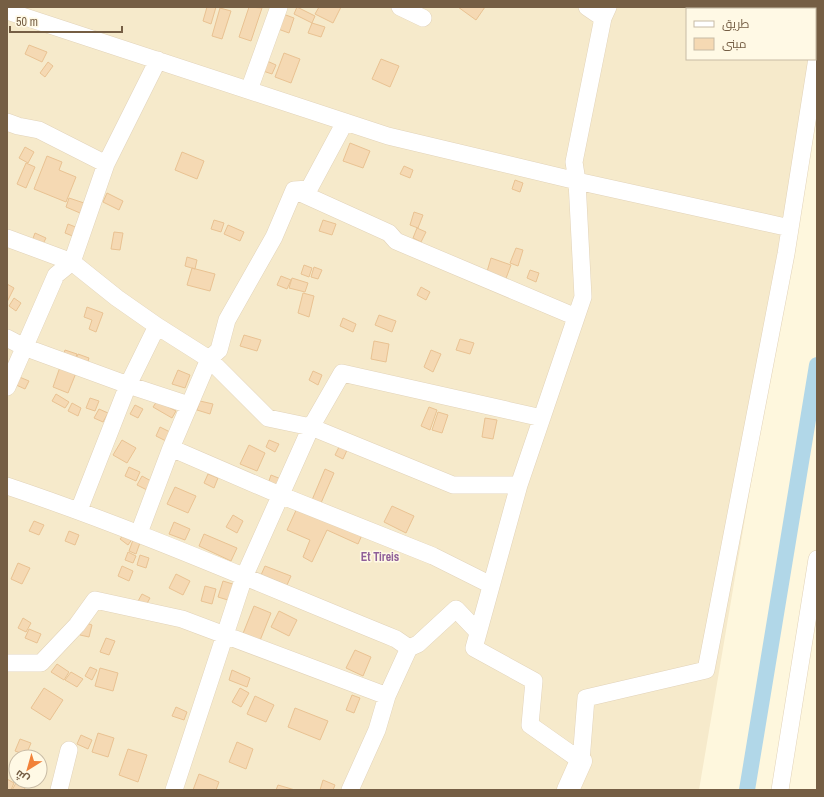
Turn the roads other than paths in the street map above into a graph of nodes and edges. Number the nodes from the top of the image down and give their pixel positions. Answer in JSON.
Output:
{"nodes":[{"id":1,"x":279,"y":7,"type":"edge"},
{"id":2,"x":400,"y":7,"type":"edge"},
{"id":3,"x":586,"y":7,"type":"edge"},
{"id":4,"x":7,"y":11,"type":"edge"},
{"id":5,"x":605,"y":12,"type":"edge"},
{"id":6,"x":423,"y":18,"type":"dead end"},
{"id":7,"x":817,"y":58,"type":"edge"},
{"id":8,"x":158,"y":60,"type":"junction"},
{"id":9,"x":249,"y":90,"type":"junction"},
{"id":10,"x":7,"y":122,"type":"edge"},
{"id":11,"x":345,"y":122,"type":"junction"},
{"id":12,"x":106,"y":164,"type":"junction"},
{"id":13,"x":577,"y":181,"type":"junction"},
{"id":14,"x":294,"y":190,"type":"junction"},
{"id":15,"x":790,"y":228,"type":"junction"},
{"id":16,"x":7,"y":238,"type":"edge"},
{"id":17,"x":72,"y":262,"type":"junction"},
{"id":18,"x":576,"y":317,"type":"junction"},
{"id":19,"x":157,"y":326,"type":"junction"},
{"id":20,"x":7,"y":338,"type":"edge"},
{"id":21,"x":24,"y":347,"type":"junction"},
{"id":22,"x":209,"y":359,"type":"junction"},
{"id":23,"x":128,"y":385,"type":"junction"},
{"id":24,"x":7,"y":387,"type":"edge"},
{"id":25,"x":189,"y":405,"type":"junction"},
{"id":26,"x":542,"y":418,"type":"junction"},
{"id":27,"x":311,"y":427,"type":"junction"},
{"id":28,"x":171,"y":448,"type":"junction"},
{"id":29,"x":519,"y":485,"type":"junction"},
{"id":30,"x":7,"y":486,"type":"edge"},
{"id":31,"x":280,"y":495,"type":"junction"},
{"id":32,"x":79,"y":510,"type":"junction"},
{"id":33,"x":139,"y":533,"type":"junction"},
{"id":34,"x":817,"y":559,"type":"edge"},
{"id":35,"x":244,"y":577,"type":"junction"},
{"id":36,"x":491,"y":585,"type":"junction"},
{"id":37,"x":478,"y":632,"type":"junction"},
{"id":38,"x":225,"y":636,"type":"junction"},
{"id":39,"x":409,"y":648,"type":"junction"},
{"id":40,"x":7,"y":664,"type":"edge"},
{"id":41,"x":387,"y":696,"type":"junction"},
{"id":42,"x":69,"y":750,"type":"dead end"},
{"id":43,"x":581,"y":761,"type":"junction"},
{"id":44,"x":59,"y":790,"type":"edge"},
{"id":45,"x":174,"y":790,"type":"edge"},
{"id":46,"x":350,"y":790,"type":"edge"},
{"id":47,"x":568,"y":790,"type":"edge"},
{"id":48,"x":780,"y":790,"type":"edge"}],
"edges":[{"from":1,"to":9,"type":"street"},
{"from":2,"to":6,"type":"street"},
{"from":3,"to":5,"type":"street"},
{"from":4,"to":8,"type":"street"},
{"from":5,"to":13,"type":"street"},
{"from":7,"to":15,"type":"street"},
{"from":8,"to":9,"type":"street"},
{"from":8,"to":12,"type":"street"},
{"from":9,"to":11,"type":"street"},
{"from":10,"to":12,"type":"street"},
{"from":11,"to":13,"type":"street"},
{"from":11,"to":14,"type":"street"},
{"from":12,"to":17,"type":"street"},
{"from":13,"to":15,"type":"street"},
{"from":13,"to":18,"type":"street"},
{"from":14,"to":18,"type":"street"},
{"from":14,"to":22,"type":"street"},
{"from":15,"to":43,"type":"street"},
{"from":16,"to":17,"type":"street"},
{"from":17,"to":19,"type":"street"},
{"from":17,"to":21,"type":"street"},
{"from":18,"to":26,"type":"street"},
{"from":19,"to":22,"type":"street"},
{"from":19,"to":23,"type":"street"},
{"from":20,"to":21,"type":"street"},
{"from":21,"to":23,"type":"street"},
{"from":21,"to":24,"type":"street"},
{"from":22,"to":25,"type":"street"},
{"from":22,"to":27,"type":"street"},
{"from":23,"to":25,"type":"street"},
{"from":23,"to":32,"type":"street"},
{"from":25,"to":28,"type":"street"},
{"from":26,"to":27,"type":"street"},
{"from":26,"to":29,"type":"street"},
{"from":27,"to":29,"type":"street"},
{"from":27,"to":31,"type":"street"},
{"from":28,"to":31,"type":"street"},
{"from":28,"to":33,"type":"street"},
{"from":29,"to":36,"type":"street"},
{"from":30,"to":32,"type":"street"},
{"from":31,"to":35,"type":"street"},
{"from":31,"to":36,"type":"street"},
{"from":32,"to":33,"type":"street"},
{"from":33,"to":35,"type":"street"},
{"from":34,"to":48,"type":"street"},
{"from":35,"to":38,"type":"street"},
{"from":35,"to":39,"type":"street"},
{"from":36,"to":37,"type":"street"},
{"from":37,"to":39,"type":"street"},
{"from":37,"to":43,"type":"street"},
{"from":38,"to":40,"type":"street"},
{"from":38,"to":41,"type":"street"},
{"from":38,"to":45,"type":"street"},
{"from":39,"to":41,"type":"street"},
{"from":41,"to":46,"type":"street"},
{"from":42,"to":44,"type":"street"},
{"from":43,"to":47,"type":"street"}]}
